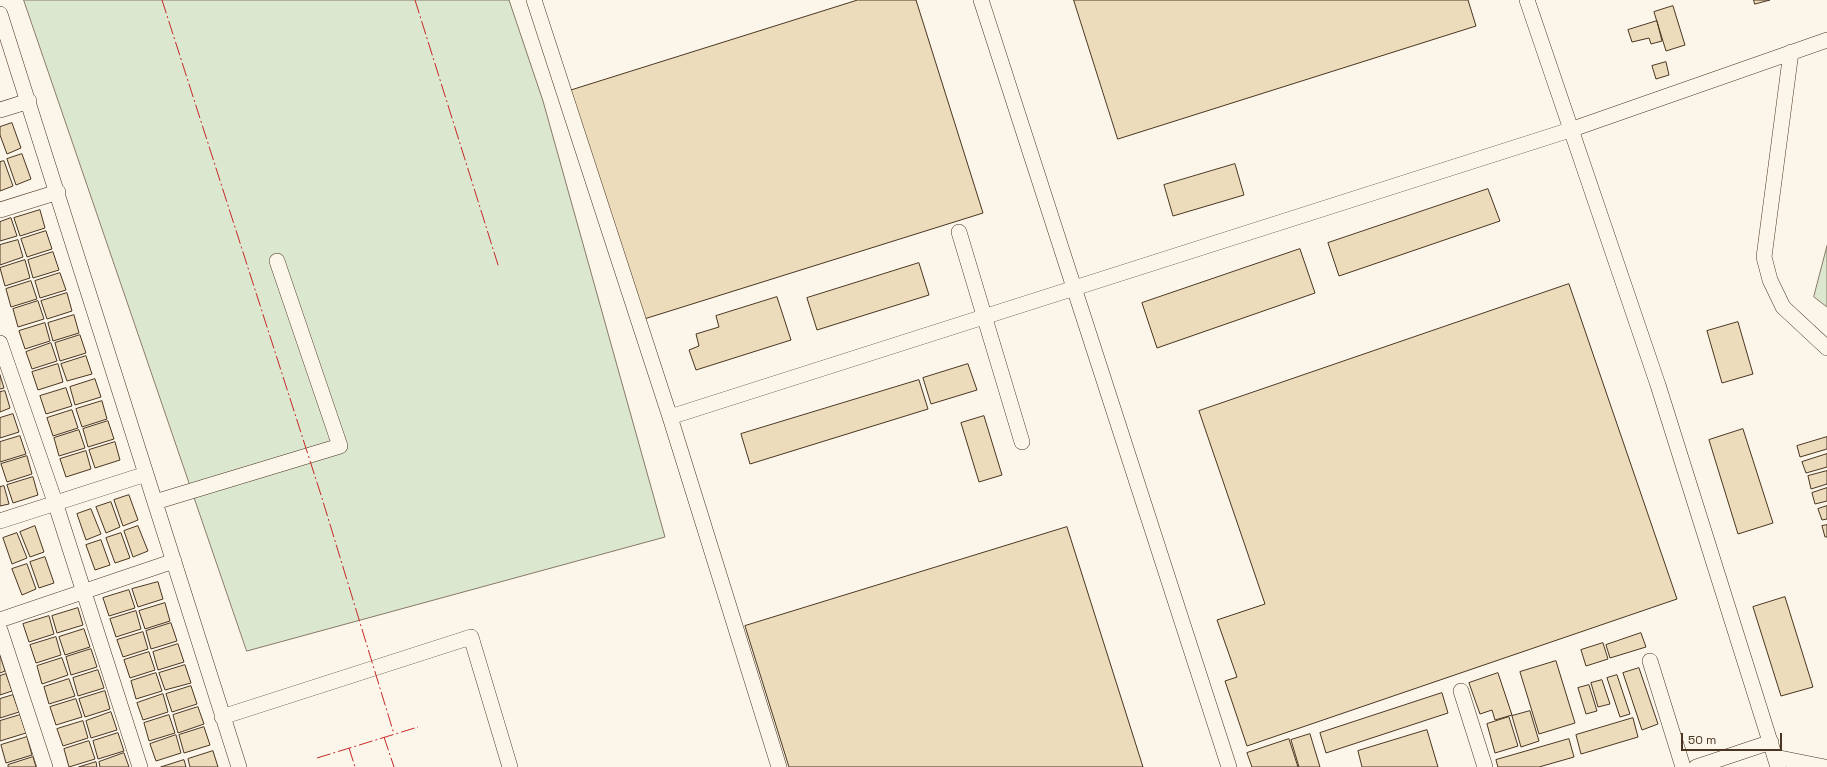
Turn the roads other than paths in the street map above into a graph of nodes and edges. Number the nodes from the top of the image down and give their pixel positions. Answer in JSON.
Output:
{"nodes":[{"id":1,"x":534,"y":0,"type":"edge"},
{"id":2,"x":981,"y":0,"type":"edge"},
{"id":3,"x":1527,"y":0,"type":"edge"},
{"id":4,"x":0,"y":14,"type":"edge"},
{"id":5,"x":1827,"y":40,"type":"edge"},
{"id":6,"x":1791,"y":52,"type":"junction"},
{"id":7,"x":29,"y":101,"type":"junction"},
{"id":8,"x":0,"y":110,"type":"edge"},
{"id":9,"x":1570,"y":130,"type":"junction"},
{"id":10,"x":58,"y":192,"type":"junction"},
{"id":11,"x":0,"y":210,"type":"edge"},
{"id":12,"x":959,"y":232,"type":"dead end"},
{"id":13,"x":277,"y":261,"type":"dead end"},
{"id":14,"x":1074,"y":288,"type":"junction"},
{"id":15,"x":984,"y":317,"type":"junction"},
{"id":16,"x":0,"y":343,"type":"edge"},
{"id":17,"x":1827,"y":348,"type":"edge"},
{"id":18,"x":670,"y":417,"type":"junction"},
{"id":19,"x":1022,"y":442,"type":"dead end"},
{"id":20,"x":146,"y":474,"type":"junction"},
{"id":21,"x":55,"y":502,"type":"junction"},
{"id":22,"x":155,"y":502,"type":"junction"},
{"id":23,"x":0,"y":520,"type":"edge"},
{"id":24,"x":174,"y":562,"type":"junction"},
{"id":25,"x":83,"y":591,"type":"junction"},
{"id":26,"x":0,"y":620,"type":"edge"},
{"id":27,"x":0,"y":630,"type":"edge"},
{"id":28,"x":1650,"y":661,"type":"dead end"},
{"id":29,"x":1461,"y":691,"type":"dead end"},
{"id":30,"x":222,"y":717,"type":"junction"},
{"id":31,"x":1771,"y":742,"type":"junction"},
{"id":32,"x":1777,"y":762,"type":"edge"},
{"id":33,"x":45,"y":767,"type":"edge"},
{"id":34,"x":140,"y":767,"type":"edge"},
{"id":35,"x":239,"y":767,"type":"edge"},
{"id":36,"x":510,"y":767,"type":"edge"},
{"id":37,"x":779,"y":767,"type":"edge"},
{"id":38,"x":1229,"y":767,"type":"edge"},
{"id":39,"x":1485,"y":767,"type":"edge"},
{"id":40,"x":1684,"y":767,"type":"edge"},
{"id":41,"x":1696,"y":767,"type":"edge"},
{"id":42,"x":1824,"y":767,"type":"edge"}],
"edges":[{"from":1,"to":18,"type":"street"},
{"from":2,"to":14,"type":"street"},
{"from":3,"to":9,"type":"street"},
{"from":4,"to":7,"type":"street"},
{"from":5,"to":6,"type":"street"},
{"from":6,"to":9,"type":"street"},
{"from":6,"to":17,"type":"street"},
{"from":7,"to":8,"type":"street"},
{"from":7,"to":10,"type":"street"},
{"from":9,"to":14,"type":"street"},
{"from":9,"to":31,"type":"street"},
{"from":10,"to":11,"type":"street"},
{"from":10,"to":20,"type":"street"},
{"from":12,"to":15,"type":"street"},
{"from":13,"to":22,"type":"street"},
{"from":14,"to":15,"type":"street"},
{"from":14,"to":38,"type":"street"},
{"from":15,"to":18,"type":"street"},
{"from":15,"to":19,"type":"street"},
{"from":16,"to":21,"type":"street"},
{"from":18,"to":37,"type":"street"},
{"from":20,"to":21,"type":"street"},
{"from":20,"to":22,"type":"street"},
{"from":21,"to":23,"type":"street"},
{"from":21,"to":25,"type":"street"},
{"from":22,"to":24,"type":"street"},
{"from":24,"to":25,"type":"street"},
{"from":24,"to":30,"type":"street"},
{"from":25,"to":26,"type":"street"},
{"from":25,"to":34,"type":"street"},
{"from":27,"to":33,"type":"street"},
{"from":28,"to":40,"type":"street"},
{"from":29,"to":39,"type":"street"},
{"from":30,"to":35,"type":"street"},
{"from":30,"to":36,"type":"street"},
{"from":31,"to":32,"type":"street"},
{"from":31,"to":41,"type":"street"},
{"from":32,"to":42,"type":"street"}]}
